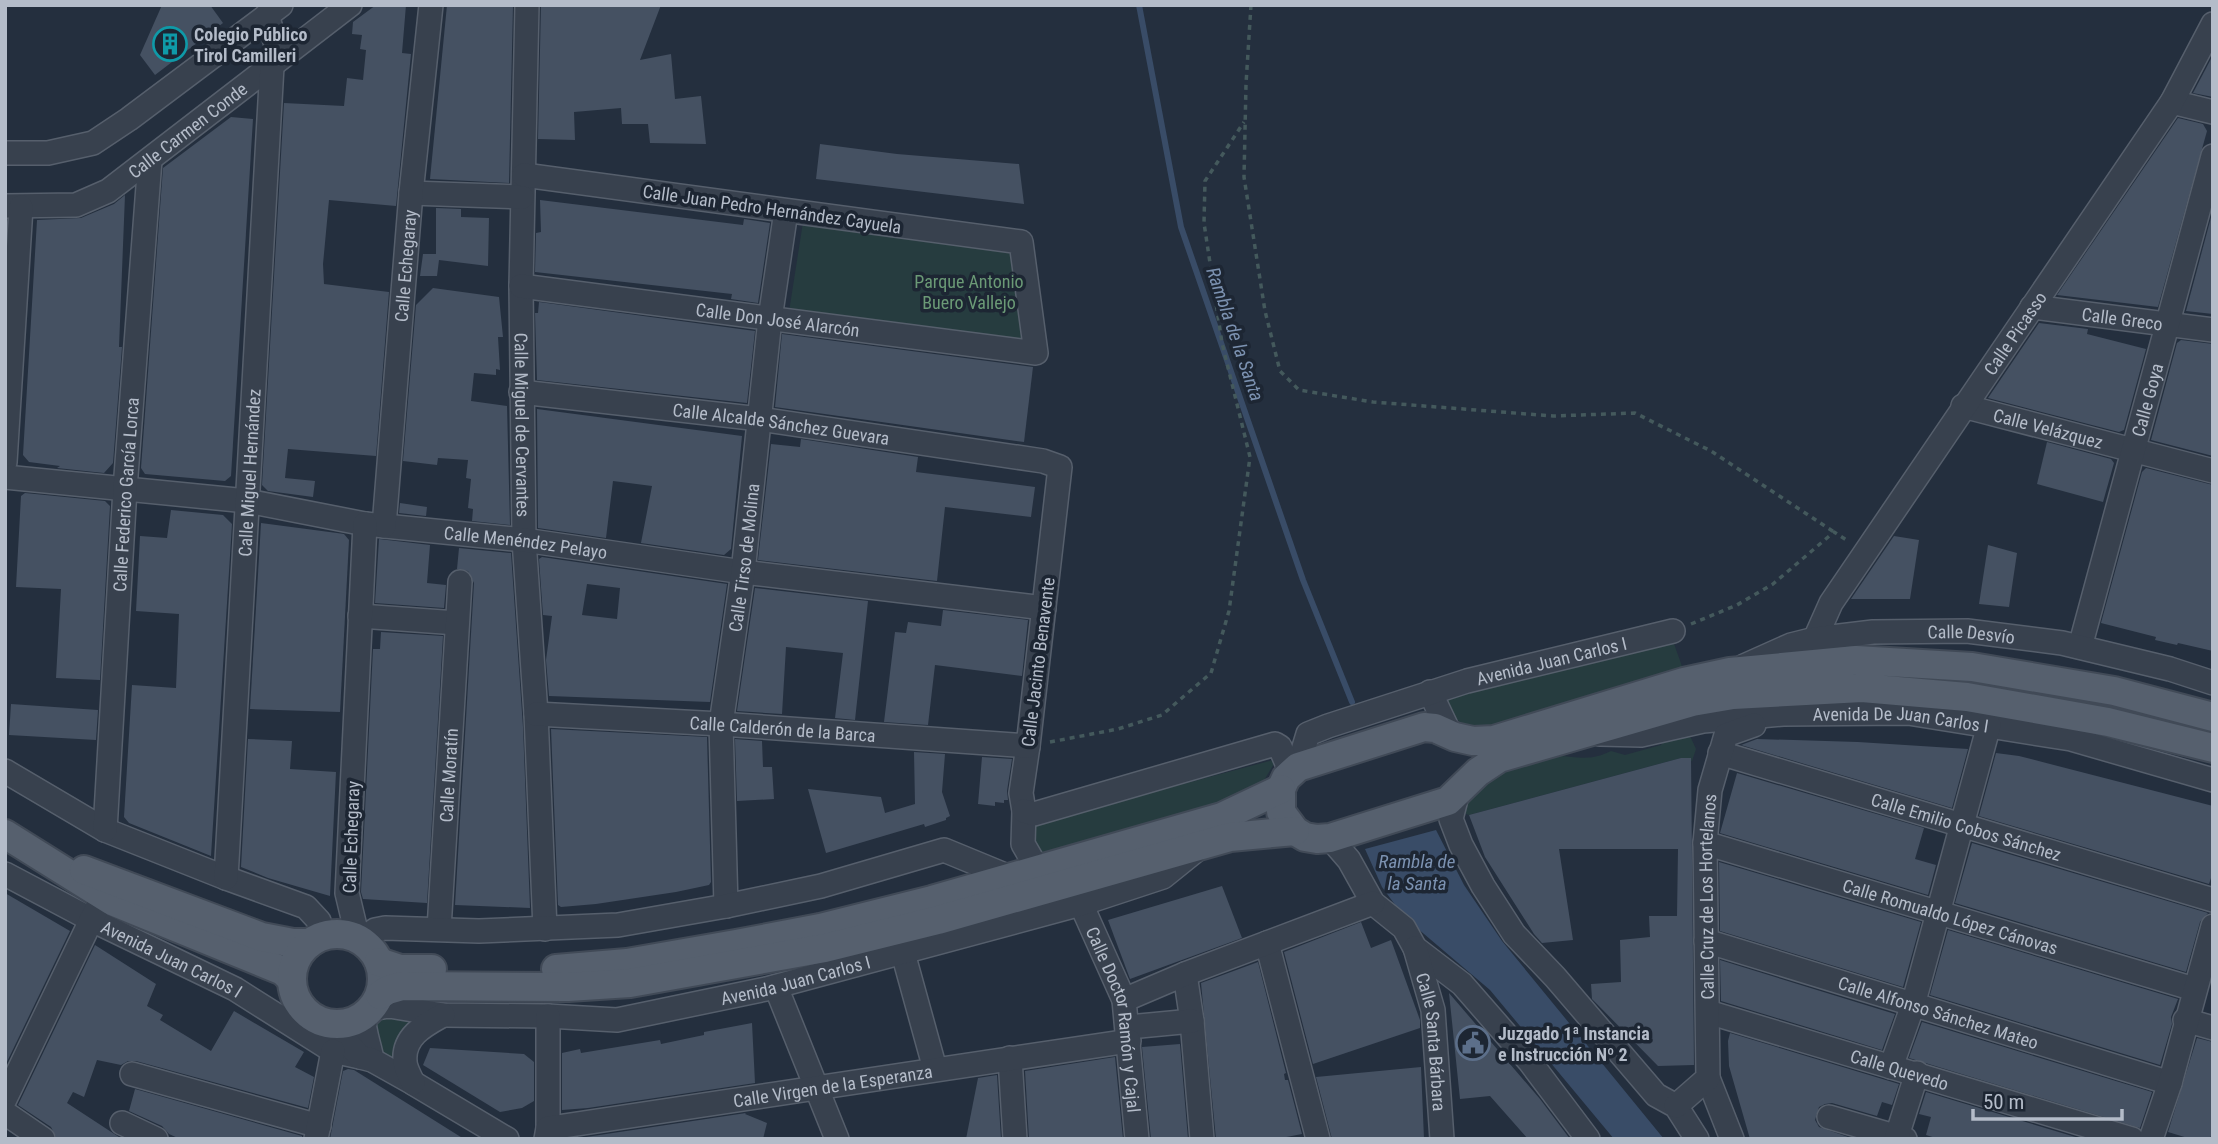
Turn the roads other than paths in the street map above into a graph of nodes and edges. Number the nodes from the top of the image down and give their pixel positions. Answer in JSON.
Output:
{"nodes":[{"id":1,"x":350,"y":5,"type":"edge"},
{"id":2,"x":431,"y":5,"type":"edge"},
{"id":3,"x":527,"y":5,"type":"edge"},
{"id":4,"x":274,"y":10,"type":"edge"},
{"id":5,"x":2213,"y":24,"type":"edge"},
{"id":6,"x":276,"y":62,"type":"junction"},
{"id":7,"x":2172,"y":102,"type":"junction"},
{"id":8,"x":2213,"y":112,"type":"edge"},
{"id":9,"x":5,"y":153,"type":"edge"},
{"id":10,"x":2213,"y":156,"type":"edge"},
{"id":11,"x":150,"y":160,"type":"junction"},
{"id":12,"x":523,"y":186,"type":"junction"},
{"id":13,"x":411,"y":193,"type":"junction"},
{"id":14,"x":13,"y":207,"type":"edge"},
{"id":15,"x":786,"y":211,"type":"junction"},
{"id":16,"x":521,"y":286,"type":"junction"},
{"id":17,"x":2032,"y":307,"type":"junction"},
{"id":18,"x":770,"y":319,"type":"junction"},
{"id":19,"x":2167,"y":324,"type":"junction"},
{"id":20,"x":2213,"y":330,"type":"edge"},
{"id":21,"x":1037,"y":353,"type":"joint"},
{"id":22,"x":521,"y":391,"type":"junction"},
{"id":23,"x":1964,"y":406,"type":"junction"},
{"id":24,"x":760,"y":419,"type":"junction"},
{"id":25,"x":2133,"y":449,"type":"junction"},
{"id":26,"x":1043,"y":461,"type":"joint"},
{"id":27,"x":5,"y":462,"type":"edge"},
{"id":28,"x":2213,"y":471,"type":"edge"},
{"id":29,"x":5,"y":477,"type":"edge"},
{"id":30,"x":125,"y":489,"type":"junction"},
{"id":31,"x":247,"y":501,"type":"junction"},
{"id":32,"x":375,"y":525,"type":"junction"},
{"id":33,"x":524,"y":541,"type":"junction"},
{"id":34,"x":743,"y":572,"type":"junction"},
{"id":35,"x":460,"y":582,"type":"dead end"},
{"id":36,"x":1044,"y":608,"type":"junction"},
{"id":37,"x":360,"y":616,"type":"junction"},
{"id":38,"x":457,"y":623,"type":"junction"},
{"id":39,"x":1673,"y":631,"type":"road end"},
{"id":40,"x":1815,"y":639,"type":"junction"},
{"id":41,"x":2080,"y":647,"type":"junction"},
{"id":42,"x":1730,"y":672,"type":"junction"},
{"id":43,"x":2213,"y":683,"type":"edge"},
{"id":44,"x":1423,"y":694,"type":"junction"},
{"id":45,"x":1783,"y":713,"type":"junction"},
{"id":46,"x":536,"y":715,"type":"junction"},
{"id":47,"x":2213,"y":717,"type":"edge"},
{"id":48,"x":722,"y":724,"type":"junction"},
{"id":49,"x":1989,"y":725,"type":"junction"},
{"id":50,"x":1413,"y":730,"type":"junction"},
{"id":51,"x":1583,"y":733,"type":"junction"},
{"id":52,"x":1452,"y":735,"type":"junction"},
{"id":53,"x":1028,"y":746,"type":"junction"},
{"id":54,"x":2213,"y":748,"type":"edge"},
{"id":55,"x":1720,"y":753,"type":"junction"},
{"id":56,"x":5,"y":771,"type":"edge"},
{"id":57,"x":1290,"y":776,"type":"junction"},
{"id":58,"x":2213,"y":780,"type":"edge"},
{"id":59,"x":1460,"y":790,"type":"junction"},
{"id":60,"x":1024,"y":811,"type":"junction"},
{"id":61,"x":1960,"y":827,"type":"junction"},
{"id":62,"x":105,"y":830,"type":"junction"},
{"id":63,"x":1295,"y":831,"type":"junction"},
{"id":64,"x":5,"y":834,"type":"edge"},
{"id":65,"x":1330,"y":838,"type":"junction"},
{"id":66,"x":1705,"y":844,"type":"junction"},
{"id":67,"x":1202,"y":845,"type":"junction"},
{"id":68,"x":42,"y":856,"type":"junction"},
{"id":69,"x":5,"y":874,"type":"edge"},
{"id":70,"x":1025,"y":874,"type":"junction"},
{"id":71,"x":226,"y":878,"type":"junction"},
{"id":72,"x":2213,"y":900,"type":"edge"},
{"id":73,"x":1373,"y":903,"type":"junction"},
{"id":74,"x":1081,"y":904,"type":"junction"},
{"id":75,"x":726,"y":906,"type":"junction"},
{"id":76,"x":97,"y":907,"type":"junction"},
{"id":77,"x":1938,"y":913,"type":"junction"},
{"id":78,"x":2213,"y":926,"type":"edge"},
{"id":79,"x":439,"y":929,"type":"junction"},
{"id":80,"x":545,"y":929,"type":"junction"},
{"id":81,"x":316,"y":939,"type":"junction"},
{"id":82,"x":359,"y":939,"type":"junction"},
{"id":83,"x":1706,"y":942,"type":"junction"},
{"id":84,"x":1267,"y":943,"type":"junction"},
{"id":85,"x":1415,"y":948,"type":"junction"},
{"id":86,"x":903,"y":953,"type":"junction"},
{"id":87,"x":379,"y":962,"type":"junction"},
{"id":88,"x":1185,"y":974,"type":"junction"},
{"id":89,"x":292,"y":980,"type":"junction"},
{"id":90,"x":776,"y":987,"type":"junction"},
{"id":91,"x":2194,"y":989,"type":"junction"},
{"id":92,"x":1124,"y":1000,"type":"junction"},
{"id":93,"x":1913,"y":1005,"type":"junction"},
{"id":94,"x":371,"y":1007,"type":"junction"},
{"id":95,"x":1708,"y":1012,"type":"junction"},
{"id":96,"x":443,"y":1014,"type":"junction"},
{"id":97,"x":548,"y":1016,"type":"junction"},
{"id":98,"x":2186,"y":1020,"type":"junction"},
{"id":99,"x":1192,"y":1021,"type":"junction"},
{"id":100,"x":327,"y":1023,"type":"junction"},
{"id":101,"x":2213,"y":1028,"type":"edge"},
{"id":102,"x":1129,"y":1034,"type":"junction"},
{"id":103,"x":333,"y":1051,"type":"junction"},
{"id":104,"x":1010,"y":1058,"type":"junction"},
{"id":105,"x":366,"y":1059,"type":"junction"},
{"id":106,"x":1891,"y":1067,"type":"junction"},
{"id":107,"x":935,"y":1069,"type":"junction"},
{"id":108,"x":1917,"y":1073,"type":"junction"},
{"id":109,"x":132,"y":1074,"type":"dead end"},
{"id":110,"x":1708,"y":1078,"type":"junction"},
{"id":111,"x":413,"y":1083,"type":"junction"},
{"id":112,"x":2170,"y":1083,"type":"junction"},
{"id":113,"x":816,"y":1087,"type":"junction"},
{"id":114,"x":5,"y":1099,"type":"edge"},
{"id":115,"x":1676,"y":1106,"type":"junction"},
{"id":116,"x":5,"y":1113,"type":"edge"},
{"id":117,"x":1829,"y":1117,"type":"dead end"},
{"id":118,"x":122,"y":1124,"type":"dead end"},
{"id":119,"x":317,"y":1132,"type":"edge"},
{"id":120,"x":547,"y":1133,"type":"edge"},
{"id":121,"x":1900,"y":1138,"type":"edge"},
{"id":122,"x":43,"y":1139,"type":"edge"},
{"id":123,"x":156,"y":1139,"type":"edge"},
{"id":124,"x":507,"y":1139,"type":"edge"},
{"id":125,"x":837,"y":1139,"type":"edge"},
{"id":126,"x":1015,"y":1139,"type":"edge"},
{"id":127,"x":1137,"y":1139,"type":"edge"},
{"id":128,"x":1202,"y":1139,"type":"edge"},
{"id":129,"x":1318,"y":1139,"type":"edge"},
{"id":130,"x":1443,"y":1139,"type":"edge"},
{"id":131,"x":1588,"y":1139,"type":"edge"},
{"id":132,"x":1697,"y":1139,"type":"edge"},
{"id":133,"x":1732,"y":1139,"type":"edge"},
{"id":134,"x":2132,"y":1139,"type":"edge"},
{"id":135,"x":2151,"y":1139,"type":"edge"}],
"edges":[{"from":1,"to":6,"type":"street","name":"Calle Carmen Conde"},
{"from":2,"to":13,"type":"street","name":"Calle Echegaray"},
{"from":3,"to":12,"type":"street","name":"Calle Miguel de Cervantes"},
{"from":4,"to":6,"type":"street"},
{"from":4,"to":9,"type":"street"},
{"from":5,"to":7,"type":"street","name":"Calle Picasso"},
{"from":6,"to":11,"type":"street","name":"Calle Carmen Conde"},
{"from":6,"to":31,"type":"street","name":"Calle Miguel Hernández"},
{"from":7,"to":8,"type":"street"},
{"from":7,"to":17,"type":"street","name":"Calle Picasso"},
{"from":10,"to":19,"type":"street","name":"Calle Goya"},
{"from":11,"to":14,"type":"street","name":"Calle Carmen Conde"},
{"from":11,"to":30,"type":"street","name":"Calle Federico García Lorca"},
{"from":12,"to":13,"type":"street","name":"Calle Juan Pedro Hernández Cayuela"},
{"from":12,"to":15,"type":"street","name":"Calle Juan Pedro Hernández Cayuela"},
{"from":12,"to":16,"type":"street","name":"Calle Miguel de Cervantes"},
{"from":13,"to":32,"type":"street","name":"Calle Echegaray"},
{"from":14,"to":27,"type":"street"},
{"from":15,"to":18,"type":"street","name":"Calle Tirso de Molina"},
{"from":15,"to":21,"type":"street","name":"Calle Juan Pedro Hernández Cayuela"},
{"from":16,"to":18,"type":"street","name":"Calle Don José Alarcón"},
{"from":16,"to":22,"type":"street","name":"Calle Miguel de Cervantes"},
{"from":17,"to":19,"type":"street","name":"Calle Greco"},
{"from":17,"to":23,"type":"street","name":"Calle Picasso"},
{"from":18,"to":21,"type":"street","name":"Calle Don José Alarcón"},
{"from":18,"to":24,"type":"street","name":"Calle Tirso de Molina"},
{"from":19,"to":20,"type":"street","name":"Calle Greco"},
{"from":19,"to":25,"type":"street","name":"Calle Goya"},
{"from":22,"to":24,"type":"street","name":"Calle Alcalde Sánchez Guevara"},
{"from":22,"to":33,"type":"street","name":"Calle Miguel de Cervantes"},
{"from":23,"to":25,"type":"street","name":"Calle Velázquez"},
{"from":23,"to":40,"type":"street","name":"Calle Picasso"},
{"from":24,"to":26,"type":"street","name":"Calle Alcalde Sánchez Guevara"},
{"from":24,"to":34,"type":"street","name":"Calle Tirso de Molina"},
{"from":25,"to":28,"type":"street","name":"Calle Velázquez"},
{"from":25,"to":41,"type":"street","name":"Calle Goya"},
{"from":26,"to":36,"type":"street","name":"Calle Jacinto Benavente"},
{"from":29,"to":30,"type":"street","name":"Calle Menéndez Pelayo"},
{"from":30,"to":31,"type":"street","name":"Calle Menéndez Pelayo"},
{"from":30,"to":62,"type":"street","name":"Calle Federico García Lorca"},
{"from":31,"to":32,"type":"street","name":"Calle Menéndez Pelayo"},
{"from":31,"to":71,"type":"street","name":"Calle Miguel Hernández"},
{"from":32,"to":33,"type":"street","name":"Calle Menéndez Pelayo"},
{"from":32,"to":37,"type":"street","name":"Calle Echegaray"},
{"from":33,"to":34,"type":"street","name":"Calle Menéndez Pelayo"},
{"from":33,"to":46,"type":"street","name":"Calle Miguel de Cervantes"},
{"from":34,"to":36,"type":"street","name":"Calle Menéndez Pelayo"},
{"from":34,"to":48,"type":"street","name":"Calle Tirso de Molina"},
{"from":35,"to":38,"type":"street","name":"Calle Moratín"},
{"from":36,"to":53,"type":"street","name":"Calle Jacinto Benavente"},
{"from":37,"to":38,"type":"street"},
{"from":37,"to":82,"type":"street","name":"Calle Echegaray"},
{"from":38,"to":79,"type":"street","name":"Calle Moratín"},
{"from":39,"to":44,"type":"street","name":"Avenida Juan Carlos I"},
{"from":40,"to":41,"type":"street","name":"Calle Desvío"},
{"from":40,"to":42,"type":"street","name":"Calle Desvío"},
{"from":41,"to":43,"type":"street","name":"Calle Desvío"},
{"from":42,"to":47,"type":"main road"},
{"from":42,"to":52,"type":"main road"},
{"from":44,"to":50,"type":"street"},
{"from":44,"to":52,"type":"street"},
{"from":44,"to":57,"type":"street","name":"Avenida Juan Carlos I"},
{"from":45,"to":49,"type":"street","name":"Avenida De Juan Carlos I"},
{"from":45,"to":51,"type":"street","name":"Avenida De Juan Carlos I"},
{"from":45,"to":55,"type":"street","name":"Calle Cruz de Los Hortelanos"},
{"from":46,"to":48,"type":"street","name":"Calle Calderón de la Barca"},
{"from":46,"to":80,"type":"street","name":"Calle Miguel de Cervantes"},
{"from":48,"to":53,"type":"street","name":"Calle Calderón de la Barca"},
{"from":48,"to":75,"type":"street","name":"Calle Tirso de Molina"},
{"from":49,"to":58,"type":"street","name":"Avenida De Juan Carlos I"},
{"from":49,"to":61,"type":"street"},
{"from":50,"to":52,"type":"main road"},
{"from":50,"to":57,"type":"main road"},
{"from":51,"to":54,"type":"main road"},
{"from":51,"to":59,"type":"main road"},
{"from":52,"to":59,"type":"main road"},
{"from":53,"to":60,"type":"street","name":"Calle Jacinto Benavente"},
{"from":55,"to":61,"type":"street","name":"Calle Emilio Cobos Sánchez"},
{"from":55,"to":66,"type":"street","name":"Calle Cruz de Los Hortelanos"},
{"from":56,"to":62,"type":"street"},
{"from":57,"to":60,"type":"street"},
{"from":57,"to":63,"type":"main road"},
{"from":57,"to":70,"type":"main road"},
{"from":59,"to":65,"type":"main road"},
{"from":59,"to":115,"type":"street"},
{"from":60,"to":70,"type":"street","name":"Calle Jacinto Benavente"},
{"from":61,"to":72,"type":"street","name":"Calle Emilio Cobos Sánchez"},
{"from":61,"to":77,"type":"street"},
{"from":62,"to":71,"type":"street"},
{"from":63,"to":65,"type":"main road"},
{"from":63,"to":67,"type":"main road"},
{"from":64,"to":68,"type":"main road"},
{"from":65,"to":73,"type":"street"},
{"from":66,"to":77,"type":"street","name":"Calle Romualdo López Cánovas"},
{"from":66,"to":83,"type":"street","name":"Calle Cruz de Los Hortelanos"},
{"from":67,"to":74,"type":"street","name":"Avenida Juan Carlos I"},
{"from":67,"to":94,"type":"main road"},
{"from":68,"to":76,"type":"main road"},
{"from":68,"to":81,"type":"main road"},
{"from":69,"to":76,"type":"street","name":"Avenida Juan Carlos I"},
{"from":70,"to":75,"type":"street"},
{"from":70,"to":87,"type":"main road"},
{"from":71,"to":81,"type":"street"},
{"from":73,"to":84,"type":"street"},
{"from":73,"to":85,"type":"street"},
{"from":74,"to":86,"type":"street","name":"Avenida Juan Carlos I"},
{"from":74,"to":92,"type":"street","name":"Calle Doctor Ramón y Cajal"},
{"from":75,"to":80,"type":"street"},
{"from":76,"to":89,"type":"main road"},
{"from":76,"to":103,"type":"street","name":"Avenida Juan Carlos I"},
{"from":76,"to":114,"type":"street"},
{"from":77,"to":91,"type":"street","name":"Calle Romualdo López Cánovas"},
{"from":77,"to":93,"type":"street"},
{"from":78,"to":91,"type":"street"},
{"from":79,"to":80,"type":"street"},
{"from":79,"to":82,"type":"street"},
{"from":81,"to":82,"type":"main road"},
{"from":81,"to":89,"type":"main road"},
{"from":82,"to":87,"type":"main road"},
{"from":83,"to":93,"type":"street","name":"Calle Alfonso Sánchez Mateo"},
{"from":83,"to":95,"type":"street","name":"Calle Cruz de Los Hortelanos"},
{"from":84,"to":88,"type":"street"},
{"from":84,"to":129,"type":"street"},
{"from":85,"to":130,"type":"street","name":"Calle Santa Bárbara"},
{"from":85,"to":131,"type":"street"},
{"from":86,"to":90,"type":"street","name":"Avenida Juan Carlos I"},
{"from":86,"to":107,"type":"street"},
{"from":87,"to":94,"type":"main road"},
{"from":88,"to":92,"type":"street"},
{"from":88,"to":99,"type":"street"},
{"from":89,"to":100,"type":"main road"},
{"from":90,"to":97,"type":"street","name":"Avenida Juan Carlos I"},
{"from":90,"to":113,"type":"street"},
{"from":91,"to":98,"type":"street"},
{"from":92,"to":102,"type":"street","name":"Calle Doctor Ramón y Cajal"},
{"from":93,"to":106,"type":"street"},
{"from":93,"to":112,"type":"street","name":"Calle Alfonso Sánchez Mateo"},
{"from":94,"to":96,"type":"street","name":"Avenida Juan Carlos I"},
{"from":94,"to":100,"type":"main road"},
{"from":94,"to":105,"type":"street"},
{"from":95,"to":106,"type":"street","name":"Calle Quevedo"},
{"from":95,"to":110,"type":"street","name":"Calle Cruz de Los Hortelanos"},
{"from":96,"to":97,"type":"street","name":"Avenida Juan Carlos I"},
{"from":96,"to":111,"type":"street"},
{"from":97,"to":120,"type":"street"},
{"from":98,"to":101,"type":"street"},
{"from":98,"to":112,"type":"street"},
{"from":99,"to":102,"type":"street","name":"Calle Virgen de la Esperanza"},
{"from":99,"to":128,"type":"street"},
{"from":100,"to":105,"type":"street"},
{"from":102,"to":104,"type":"street","name":"Calle Virgen de la Esperanza"},
{"from":102,"to":127,"type":"street","name":"Calle Doctor Ramón y Cajal"},
{"from":103,"to":105,"type":"street","name":"Avenida Juan Carlos I"},
{"from":103,"to":119,"type":"street"},
{"from":104,"to":107,"type":"street","name":"Calle Virgen de la Esperanza"},
{"from":104,"to":126,"type":"street"},
{"from":105,"to":111,"type":"street"},
{"from":106,"to":108,"type":"street","name":"Calle Quevedo"},
{"from":107,"to":113,"type":"street","name":"Calle Virgen de la Esperanza"},
{"from":108,"to":121,"type":"street"},
{"from":108,"to":134,"type":"street","name":"Calle Quevedo"},
{"from":109,"to":119,"type":"street"},
{"from":110,"to":115,"type":"street"},
{"from":110,"to":133,"type":"street"},
{"from":111,"to":124,"type":"street"},
{"from":112,"to":135,"type":"street"},
{"from":113,"to":120,"type":"street","name":"Calle Virgen de la Esperanza"},
{"from":113,"to":125,"type":"street"},
{"from":115,"to":132,"type":"street"},
{"from":116,"to":122,"type":"street"},
{"from":117,"to":121,"type":"street"},
{"from":118,"to":123,"type":"street"}]}
